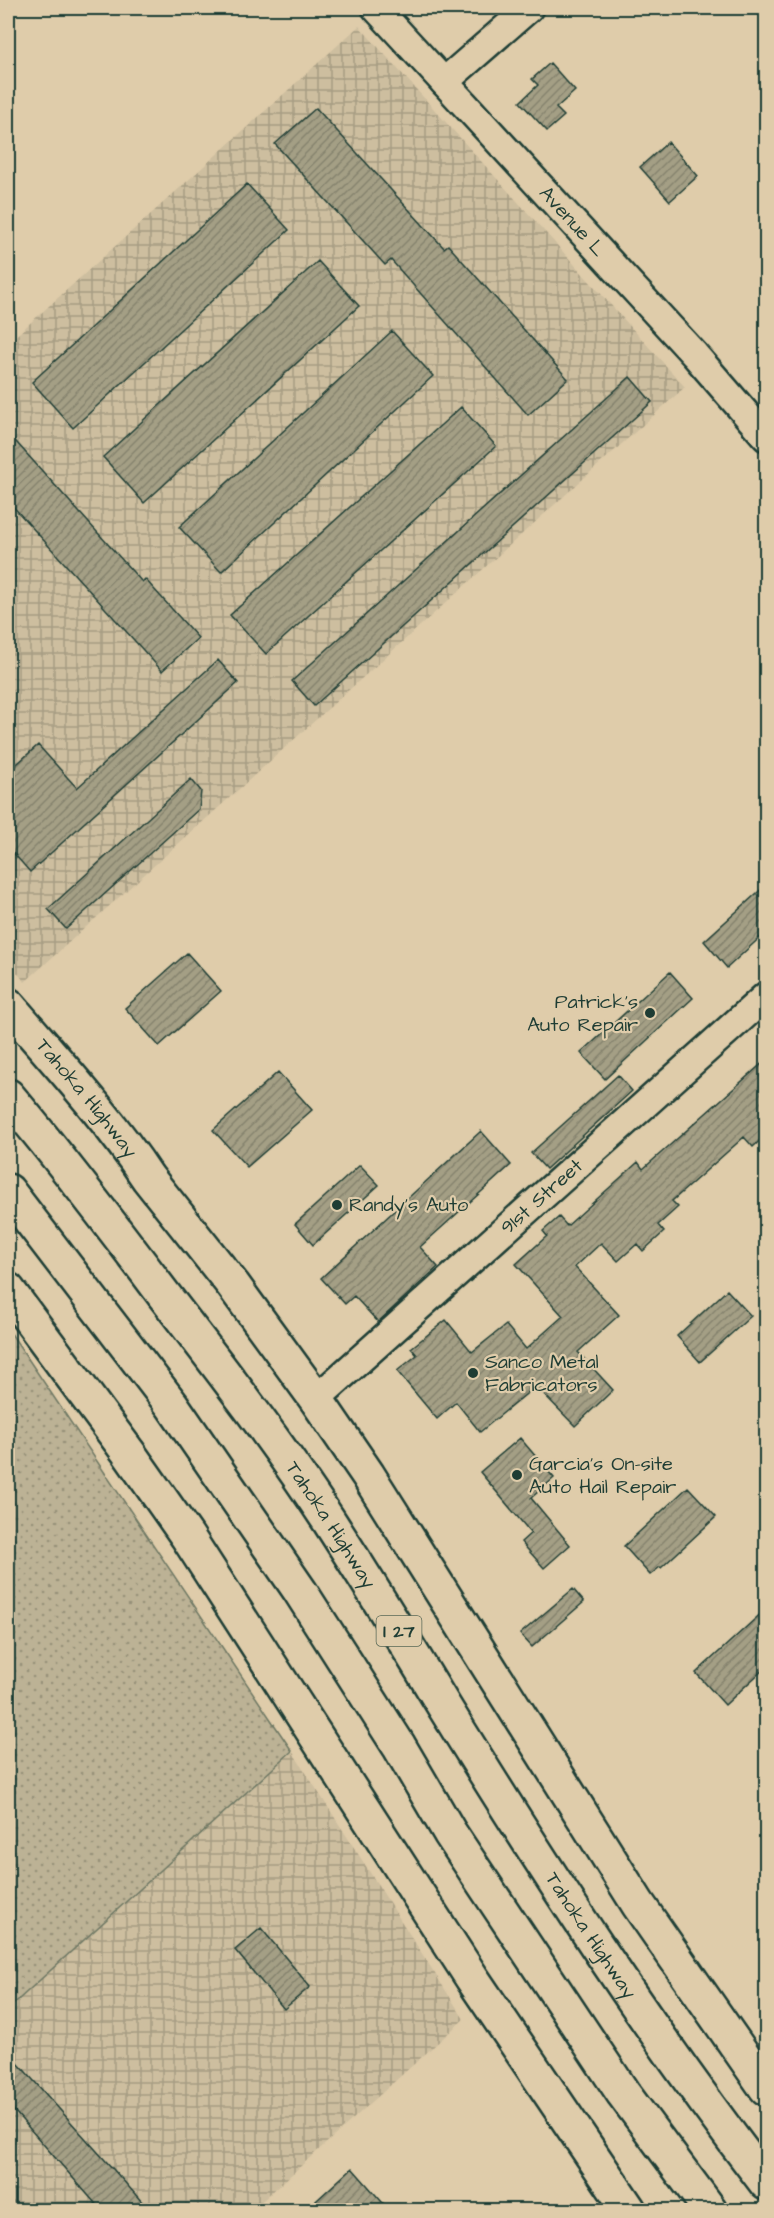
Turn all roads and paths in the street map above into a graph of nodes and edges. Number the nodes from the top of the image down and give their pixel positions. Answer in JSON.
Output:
{"nodes":[{"id":1,"x":376,"y":8,"type":"edge"},
{"id":2,"x":529,"y":8,"type":"edge"},
{"id":3,"x":444,"y":82,"type":"junction"},
{"id":4,"x":766,"y":437,"type":"edge"},
{"id":5,"x":766,"y":996,"type":"edge"},
{"id":6,"x":8,"y":1005,"type":"edge"},
{"id":7,"x":8,"y":1086,"type":"edge"},
{"id":8,"x":8,"y":1096,"type":"edge"},
{"id":9,"x":46,"y":1142,"type":"junction"},
{"id":10,"x":8,"y":1191,"type":"edge"},
{"id":11,"x":8,"y":1290,"type":"edge"},
{"id":12,"x":316,"y":1399,"type":"junction"},
{"id":13,"x":766,"y":2088,"type":"edge"},
{"id":14,"x":766,"y":2183,"type":"edge"},
{"id":15,"x":629,"y":2211,"type":"edge"},
{"id":16,"x":710,"y":2211,"type":"edge"}],
"edges":[{"from":1,"to":3,"type":"street","name":"Avenue L"},
{"from":2,"to":3,"type":"street"},
{"from":3,"to":4,"type":"street","name":"Avenue L"},
{"from":5,"to":12,"type":"street","name":"91st Street"},
{"from":6,"to":12,"type":"main road","name":"Tahoka Highway"},
{"from":7,"to":9,"type":"main road"},
{"from":8,"to":9,"type":"main road","name":"Tahoka Highway","number":"I 27"},
{"from":9,"to":14,"type":"main road","name":"Tahoka Highway","number":"I 27"},
{"from":10,"to":16,"type":"main road"},
{"from":11,"to":15,"type":"main road"},
{"from":12,"to":13,"type":"main road","name":"Tahoka Highway"}]}
